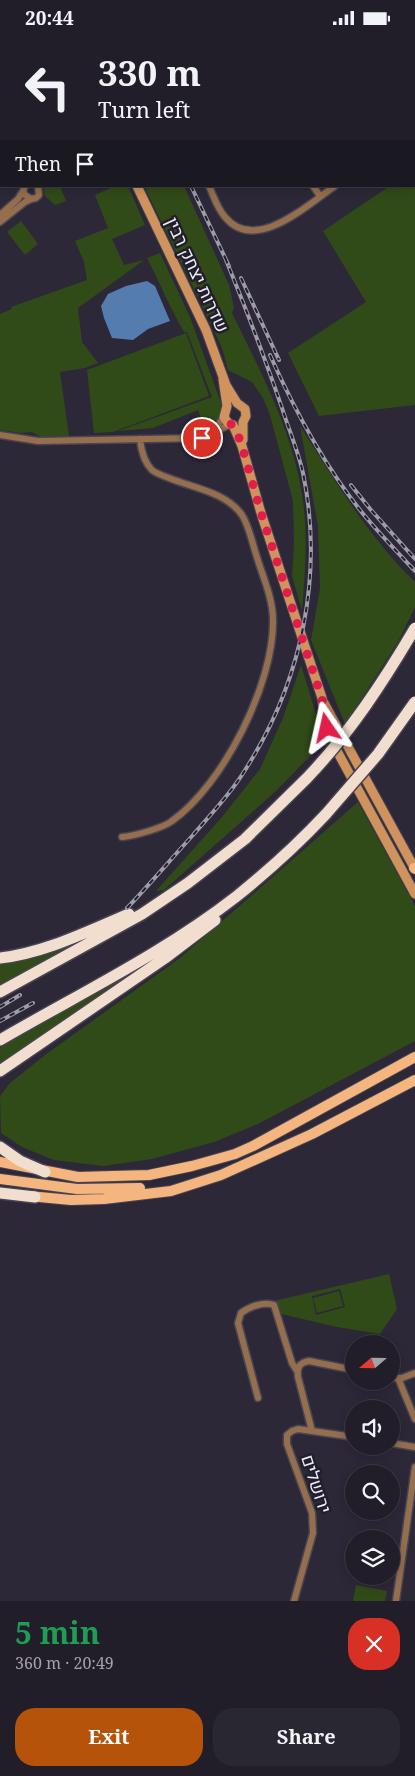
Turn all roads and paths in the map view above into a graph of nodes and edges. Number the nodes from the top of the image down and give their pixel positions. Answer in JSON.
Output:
{"nodes":[{"id":1,"x":38,"y":187,"type":"edge"},
{"id":2,"x":137,"y":187,"type":"edge"},
{"id":3,"x":209,"y":187,"type":"edge"},
{"id":4,"x":314,"y":187,"type":"edge"},
{"id":5,"x":334,"y":187,"type":"edge"},
{"id":6,"x":24,"y":189,"type":"edge"},
{"id":7,"x":320,"y":197,"type":"junction"},
{"id":8,"x":31,"y":199,"type":"junction"},
{"id":9,"x":0,"y":215,"type":"edge"},
{"id":10,"x":0,"y":222,"type":"edge"},
{"id":11,"x":223,"y":379,"type":"junction"},
{"id":12,"x":237,"y":403,"type":"junction"},
{"id":13,"x":227,"y":407,"type":"junction"},
{"id":14,"x":224,"y":417,"type":"junction"},
{"id":15,"x":243,"y":422,"type":"junction"},
{"id":16,"x":232,"y":425,"type":"junction"},
{"id":17,"x":0,"y":435,"type":"edge"},
{"id":18,"x":202,"y":438,"type":"junction"},
{"id":19,"x":140,"y":439,"type":"junction"},
{"id":20,"x":244,"y":452,"type":"junction"},
{"id":21,"x":415,"y":628,"type":"edge"},
{"id":22,"x":322,"y":699,"type":"junction"},
{"id":23,"x":415,"y":702,"type":"edge"},
{"id":24,"x":122,"y":837,"type":"dead end"},
{"id":25,"x":415,"y":869,"type":"edge"},
{"id":26,"x":268,"y":870,"type":"junction"},
{"id":27,"x":415,"y":894,"type":"edge"},
{"id":28,"x":166,"y":899,"type":"junction"},
{"id":29,"x":3,"y":958,"type":"edge"},
{"id":30,"x":0,"y":992,"type":"edge"},
{"id":31,"x":0,"y":1040,"type":"edge"},
{"id":32,"x":36,"y":1046,"type":"junction"},
{"id":33,"x":415,"y":1057,"type":"edge"},
{"id":34,"x":0,"y":1071,"type":"edge"},
{"id":35,"x":0,"y":1079,"type":"edge"},
{"id":36,"x":415,"y":1080,"type":"edge"},
{"id":37,"x":0,"y":1147,"type":"edge"},
{"id":38,"x":0,"y":1162,"type":"edge"},
{"id":39,"x":45,"y":1172,"type":"junction"},
{"id":40,"x":0,"y":1179,"type":"edge"},
{"id":41,"x":201,"y":1181,"type":"junction"},
{"id":42,"x":0,"y":1194,"type":"edge"},
{"id":43,"x":35,"y":1197,"type":"joint"},
{"id":44,"x":345,"y":1368,"type":"edge"},
{"id":45,"x":297,"y":1371,"type":"junction"},
{"id":46,"x":415,"y":1373,"type":"edge"},
{"id":47,"x":400,"y":1377,"type":"edge"},
{"id":48,"x":400,"y":1390,"type":"edge"},
{"id":49,"x":258,"y":1398,"type":"dead end"},
{"id":50,"x":415,"y":1419,"type":"edge"},
{"id":51,"x":312,"y":1431,"type":"junction"},
{"id":52,"x":345,"y":1436,"type":"edge"},
{"id":53,"x":400,"y":1444,"type":"edge"},
{"id":54,"x":415,"y":1447,"type":"edge"},
{"id":55,"x":415,"y":1467,"type":"edge"},
{"id":56,"x":294,"y":1601,"type":"edge"},
{"id":57,"x":396,"y":1601,"type":"edge"}],
"edges":[{"from":1,"to":8,"type":"street"},
{"from":2,"to":11,"type":"main road","name":"שדרות יצחק רבין"},
{"from":3,"to":7,"type":"street"},
{"from":4,"to":7,"type":"street"},
{"from":5,"to":7,"type":"street"},
{"from":6,"to":8,"type":"street"},
{"from":6,"to":9,"type":"street"},
{"from":8,"to":10,"type":"street"},
{"from":11,"to":12,"type":"main road","name":"שדרות יצחק רבין"},
{"from":11,"to":13,"type":"main road","name":"שדרות יצחק רבין"},
{"from":12,"to":13,"type":"main road"},
{"from":12,"to":15,"type":"main road","name":"שדרות יצחק רבין"},
{"from":13,"to":14,"type":"main road","name":"שדרות יצחק רבין"},
{"from":14,"to":16,"type":"main road","name":"שדרות יצחק רבין"},
{"from":14,"to":18,"type":"street"},
{"from":15,"to":16,"type":"main road"},
{"from":15,"to":20,"type":"main road","name":"שדרות יצחק רבין"},
{"from":16,"to":18,"type":"street"},
{"from":16,"to":20,"type":"main road","name":"שדרות יצחק רבין"},
{"from":17,"to":19,"type":"street"},
{"from":18,"to":19,"type":"street"},
{"from":19,"to":24,"type":"street"},
{"from":20,"to":22,"type":"main road","name":"שדרות יצחק רבין"},
{"from":21,"to":28,"type":"highway","bridge":true},
{"from":22,"to":25,"type":"main road","name":"שדרות יצחק רבין"},
{"from":22,"to":27,"type":"main road","name":"שדרות יצחק רבין"},
{"from":23,"to":26,"type":"highway","bridge":true},
{"from":26,"to":31,"type":"highway"},
{"from":26,"to":32,"type":"highway"},
{"from":28,"to":29,"type":"highway"},
{"from":28,"to":30,"type":"highway"},
{"from":32,"to":34,"type":"highway"},
{"from":32,"to":35,"type":"highway"},
{"from":33,"to":39,"type":"main road"},
{"from":36,"to":41,"type":"main road"},
{"from":37,"to":39,"type":"highway"},
{"from":38,"to":39,"type":"main road"},
{"from":40,"to":41,"type":"main road"},
{"from":41,"to":43,"type":"main road"},
{"from":42,"to":43,"type":"highway"},
{"from":44,"to":45,"type":"street"},
{"from":45,"to":49,"type":"street"},
{"from":45,"to":51,"type":"street"},
{"from":46,"to":47,"type":"street"},
{"from":48,"to":50,"type":"street"},
{"from":51,"to":52,"type":"street"},
{"from":51,"to":56,"type":"street","name":"ירושלים"},
{"from":53,"to":54,"type":"street"},
{"from":55,"to":57,"type":"street"}]}
